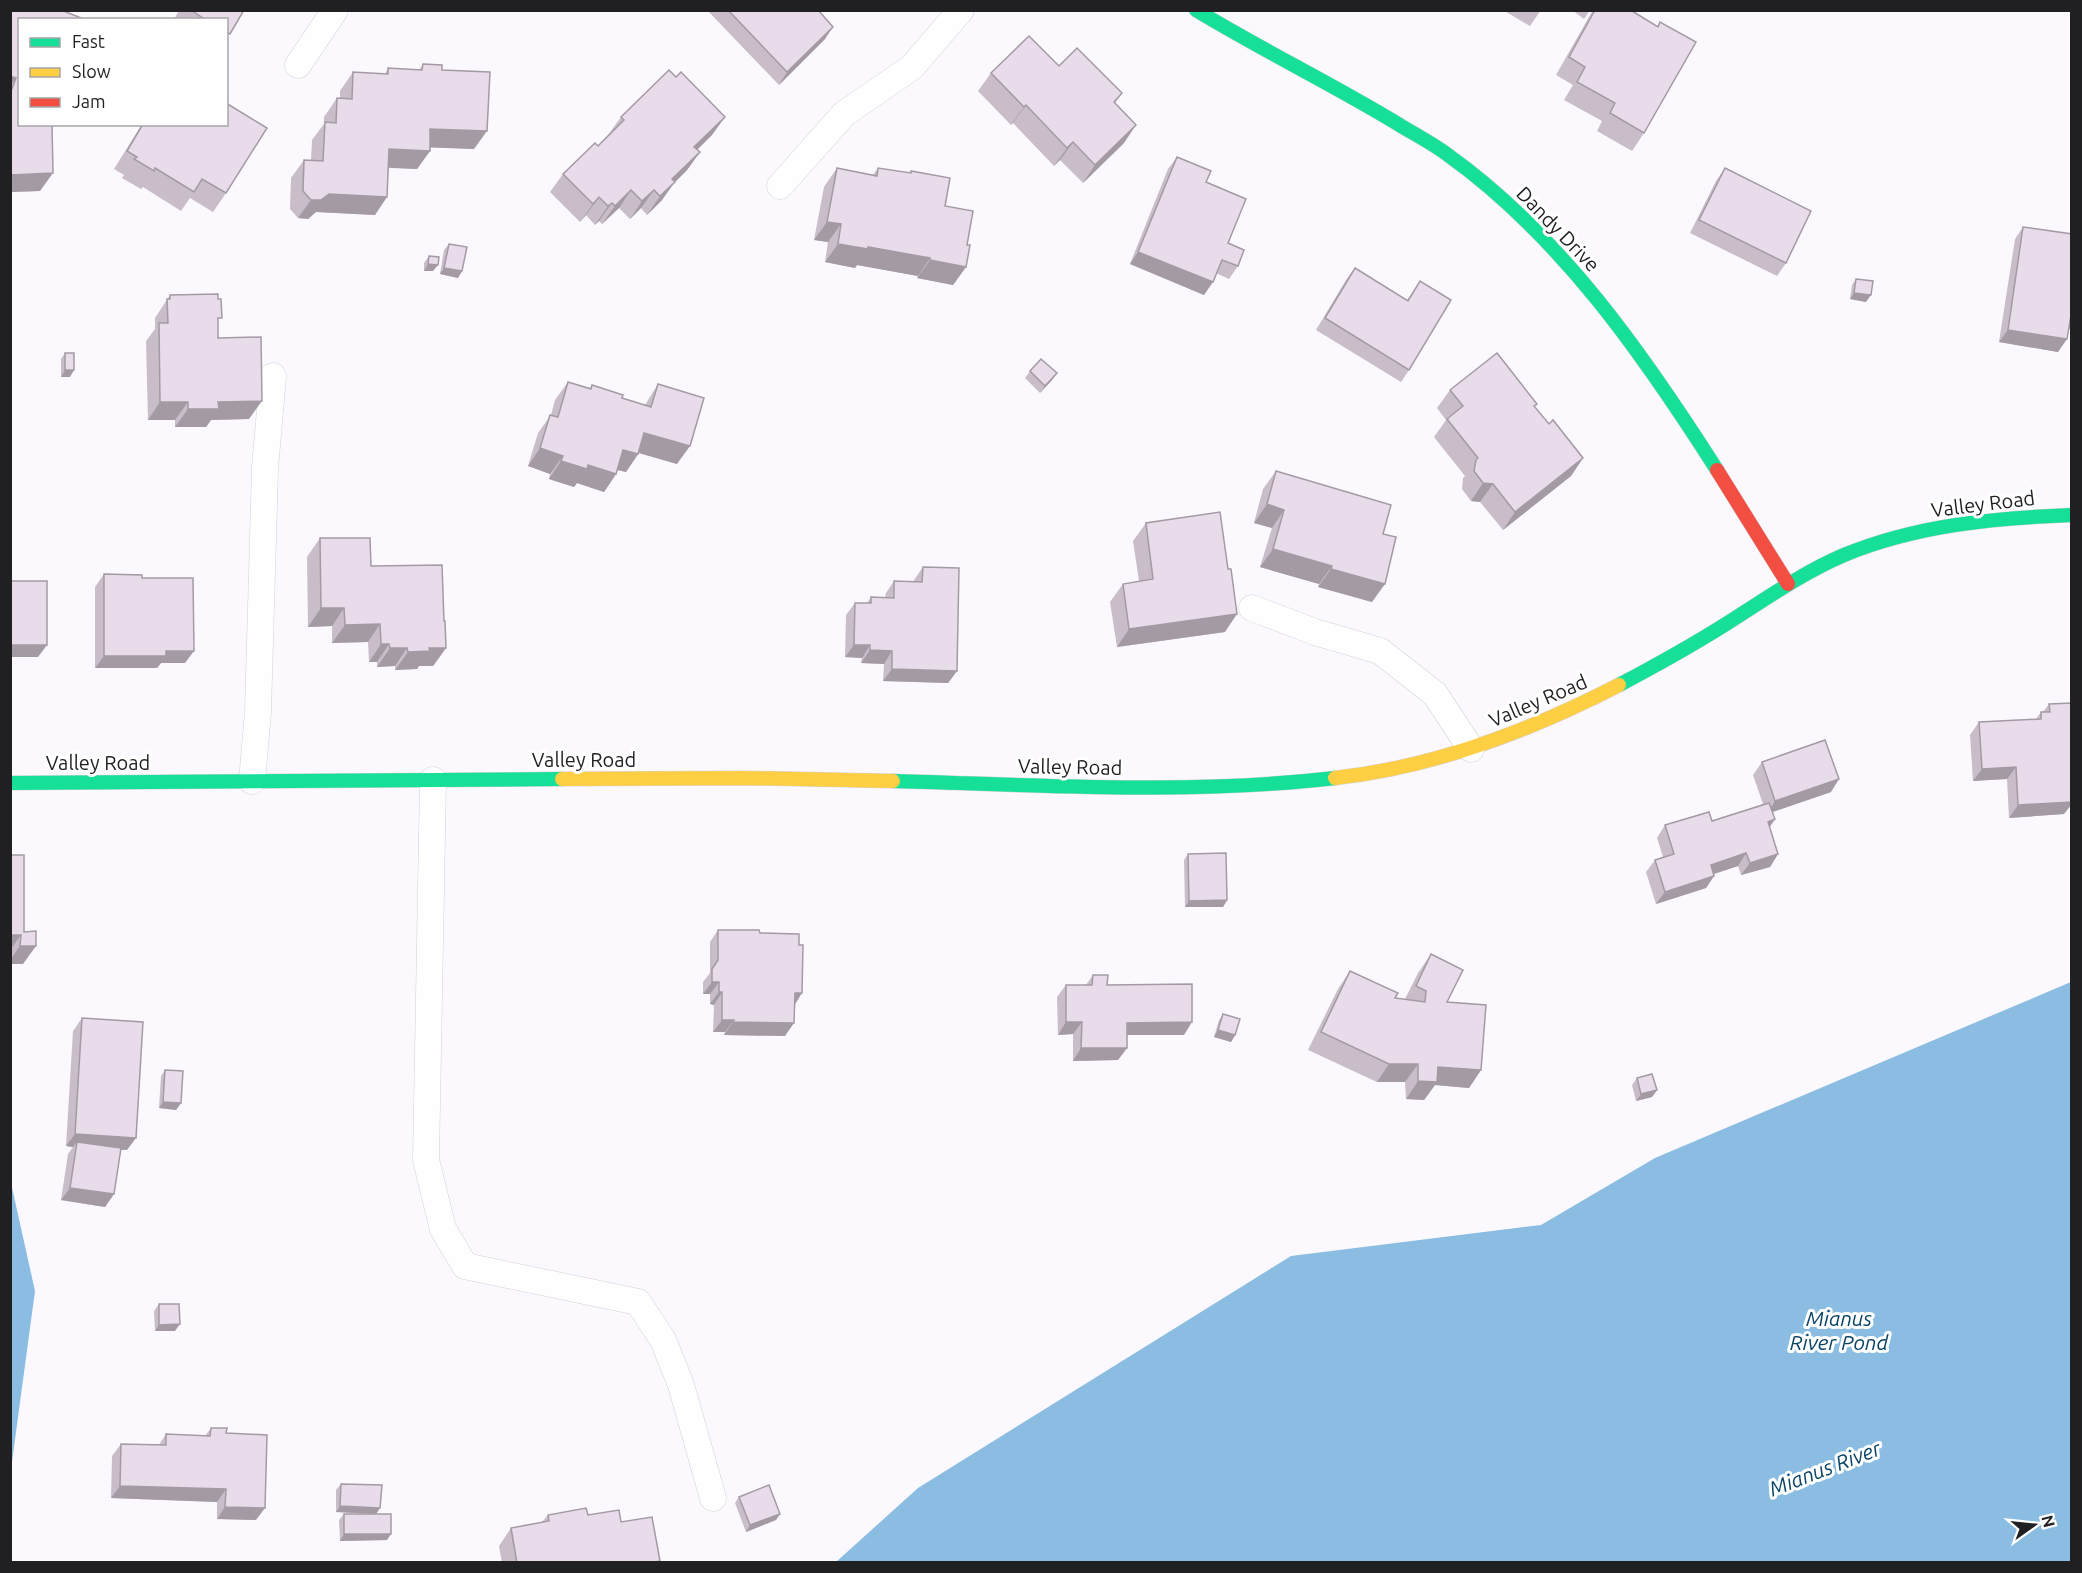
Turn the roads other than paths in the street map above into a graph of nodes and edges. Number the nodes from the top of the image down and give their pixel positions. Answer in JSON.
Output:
{"nodes":[{"id":1,"x":335,"y":10,"type":"edge"},
{"id":2,"x":961,"y":10,"type":"edge"},
{"id":3,"x":1196,"y":10,"type":"edge"},
{"id":4,"x":298,"y":65,"type":"dead end"},
{"id":5,"x":780,"y":186,"type":"dead end"},
{"id":6,"x":273,"y":375,"type":"dead end"},
{"id":7,"x":2072,"y":515,"type":"edge"},
{"id":8,"x":1788,"y":584,"type":"junction"},
{"id":9,"x":1252,"y":608,"type":"dead end"},
{"id":10,"x":1471,"y":749,"type":"junction"},
{"id":11,"x":433,"y":780,"type":"junction"},
{"id":12,"x":252,"y":781,"type":"junction"},
{"id":13,"x":10,"y":783,"type":"edge"},
{"id":14,"x":713,"y":1498,"type":"dead end"}],
"edges":[{"from":1,"to":4,"type":"lane"},
{"from":2,"to":5,"type":"lane"},
{"from":3,"to":8,"type":"main road","name":"Dandy Drive"},
{"from":6,"to":12,"type":"lane"},
{"from":7,"to":8,"type":"main road","name":"Valley Road"},
{"from":8,"to":10,"type":"main road","name":"Valley Road"},
{"from":9,"to":10,"type":"lane"},
{"from":10,"to":11,"type":"main road","name":"Valley Road"},
{"from":11,"to":12,"type":"main road","name":"Valley Road"},
{"from":11,"to":14,"type":"lane"},
{"from":12,"to":13,"type":"main road","name":"Valley Road"}]}
